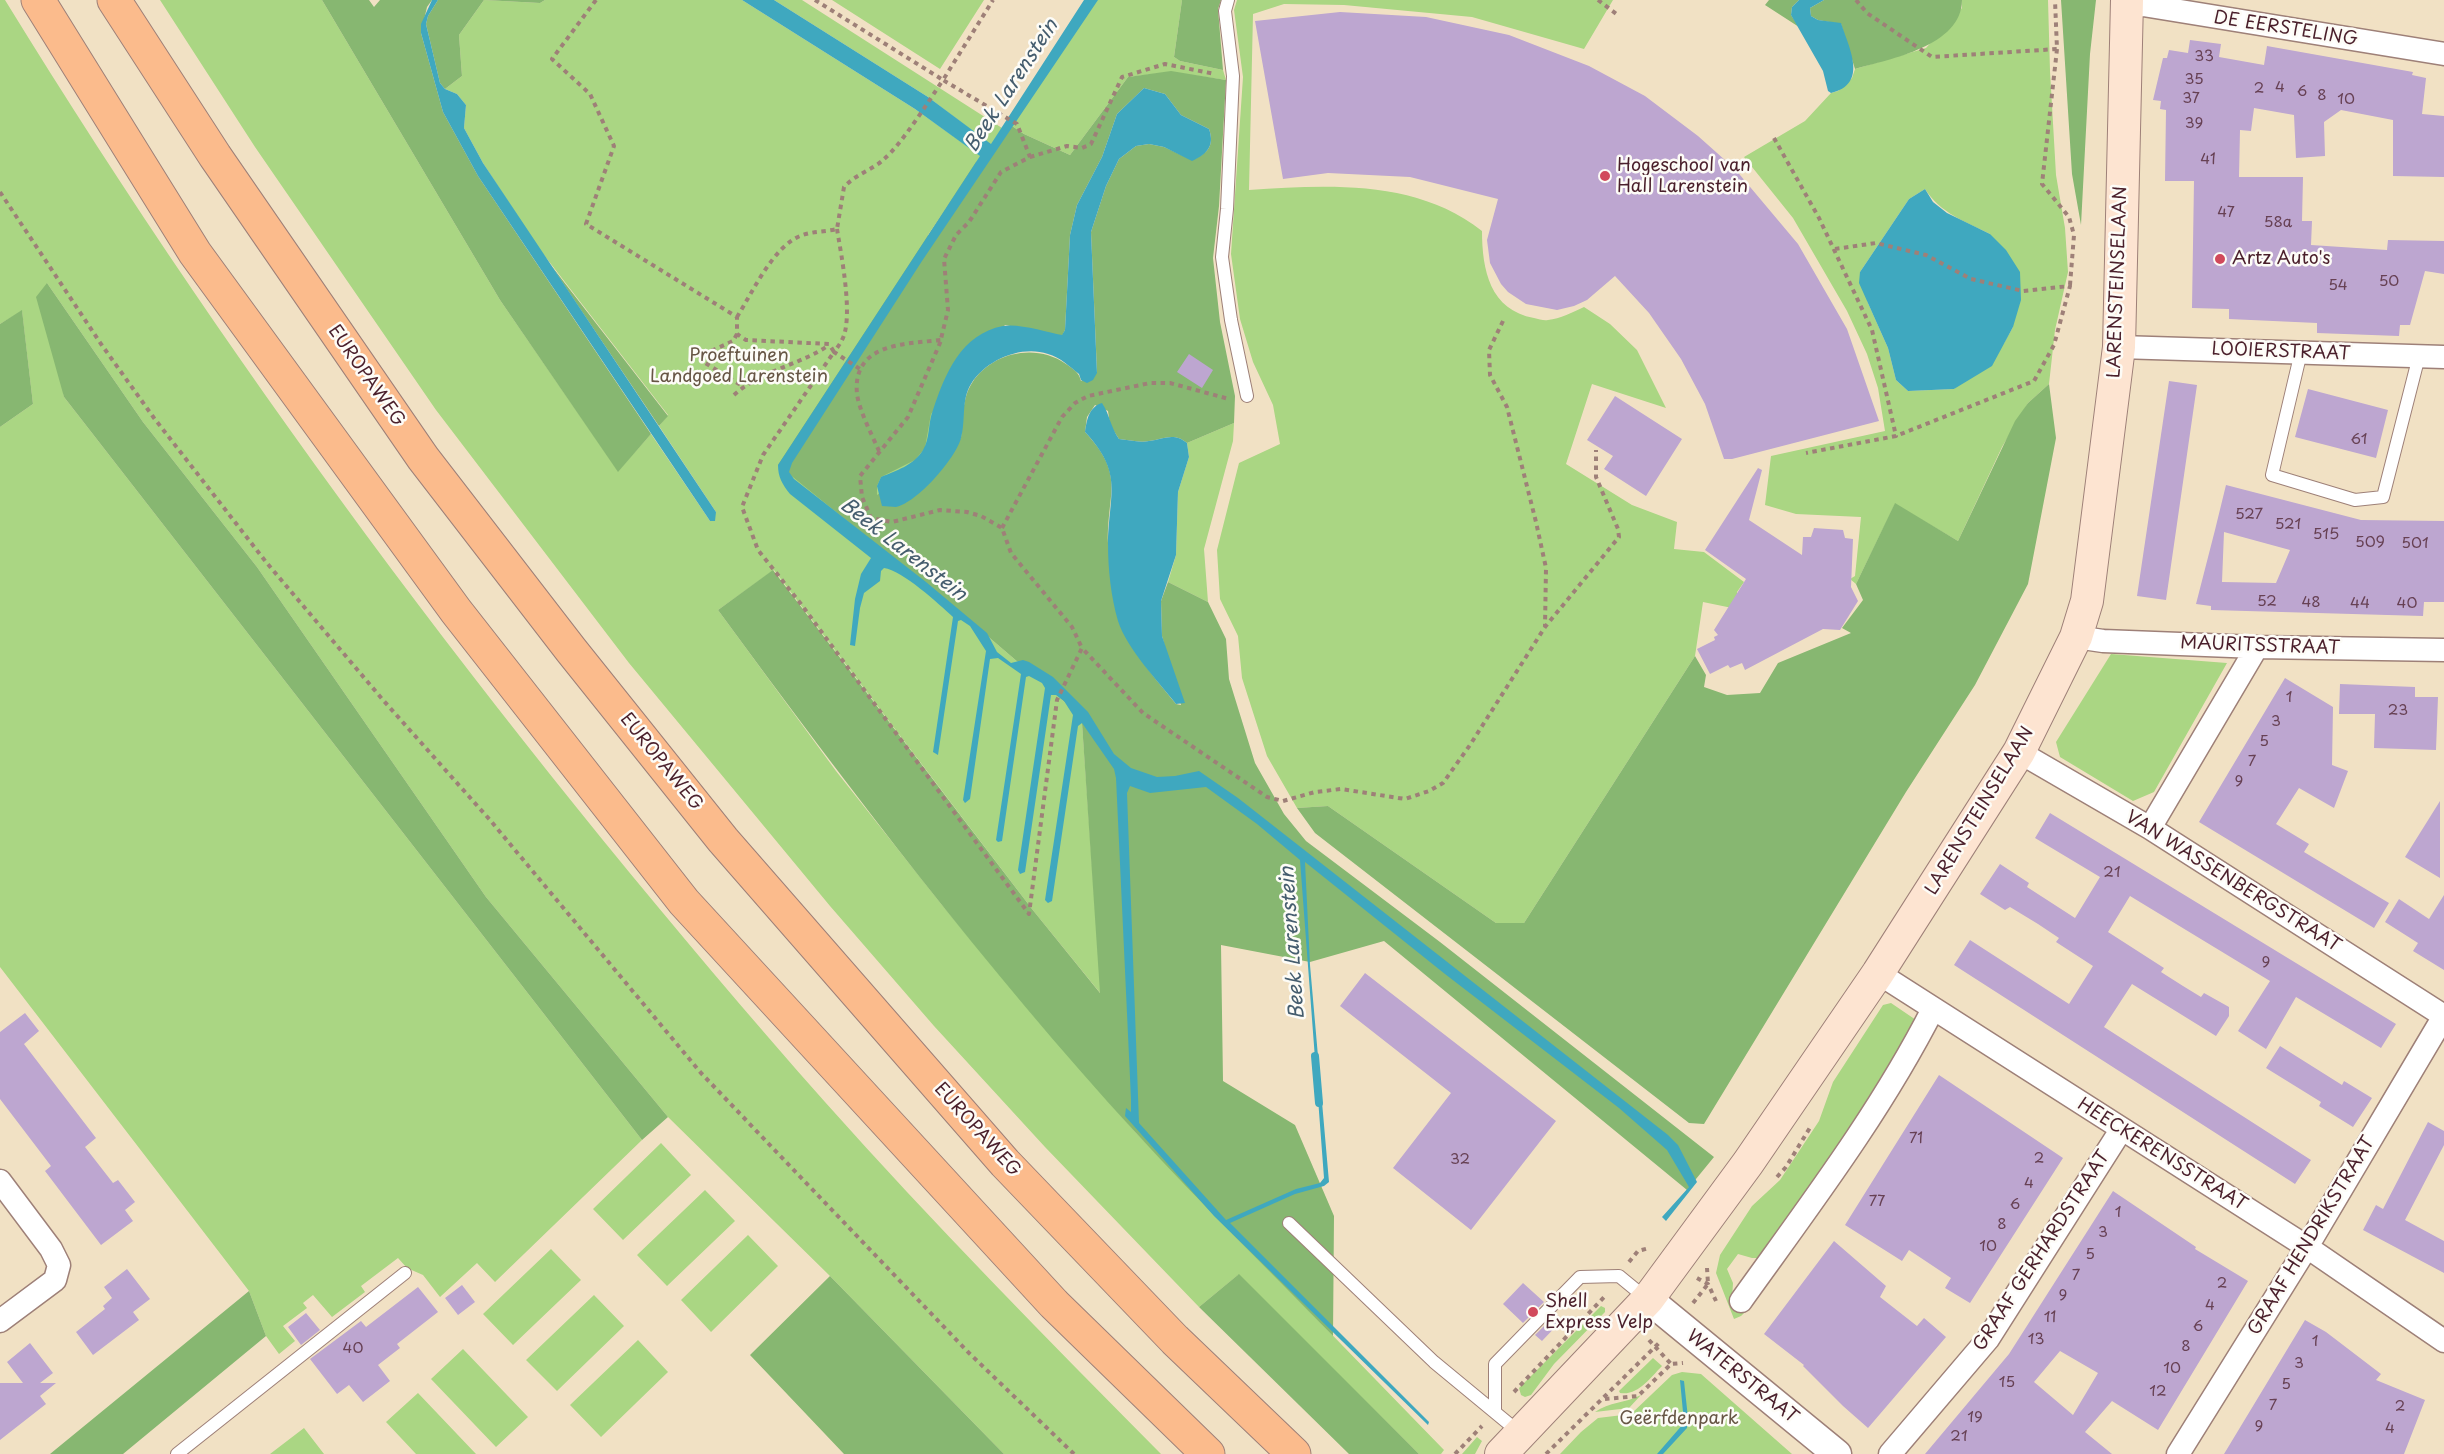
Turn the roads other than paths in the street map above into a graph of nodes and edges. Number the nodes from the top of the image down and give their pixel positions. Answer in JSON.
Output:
{"nodes":[{"id":1,"x":38,"y":0,"type":"edge"},
{"id":2,"x":114,"y":0,"type":"edge"},
{"id":3,"x":1228,"y":0,"type":"edge"},
{"id":4,"x":2127,"y":4,"type":"edge"},
{"id":5,"x":2444,"y":54,"type":"edge"},
{"id":6,"x":2119,"y":347,"type":"junction"},
{"id":7,"x":2301,"y":352,"type":"junction"},
{"id":8,"x":2419,"y":356,"type":"junction"},
{"id":9,"x":2444,"y":357,"type":"edge"},
{"id":10,"x":1243,"y":399,"type":"road end"},
{"id":11,"x":2076,"y":637,"type":"junction"},
{"id":12,"x":2257,"y":647,"type":"junction"},
{"id":13,"x":2444,"y":650,"type":"edge"},
{"id":14,"x":2019,"y":753,"type":"junction"},
{"id":15,"x":2151,"y":828,"type":"junction"},
{"id":16,"x":1878,"y":973,"type":"junction"},
{"id":17,"x":1933,"y":1009,"type":"junction"},
{"id":18,"x":2444,"y":1016,"type":"edge"},
{"id":19,"x":2121,"y":1130,"type":"junction"},
{"id":20,"x":0,"y":1181,"type":"edge"},
{"id":21,"x":1289,"y":1223,"type":"dead end"},
{"id":22,"x":2307,"y":1247,"type":"junction"},
{"id":23,"x":405,"y":1274,"type":"dead end"},
{"id":24,"x":1648,"y":1299,"type":"junction"},
{"id":25,"x":1741,"y":1301,"type":"dead end"},
{"id":26,"x":0,"y":1322,"type":"edge"},
{"id":27,"x":2444,"y":1341,"type":"edge"},
{"id":28,"x":1495,"y":1412,"type":"junction"},
{"id":29,"x":1511,"y":1443,"type":"edge"},
{"id":30,"x":177,"y":1454,"type":"edge"},
{"id":31,"x":1208,"y":1454,"type":"edge"},
{"id":32,"x":1294,"y":1454,"type":"edge"},
{"id":33,"x":1837,"y":1454,"type":"edge"},
{"id":34,"x":1890,"y":1454,"type":"edge"},
{"id":35,"x":2178,"y":1454,"type":"edge"}],
"edges":[{"from":1,"to":31,"type":"highway"},
{"from":2,"to":32,"type":"highway","name":"EUROPAWEG"},
{"from":3,"to":10,"type":"lane"},
{"from":4,"to":5,"type":"street","name":"DE EERSTELING"},
{"from":4,"to":6,"type":"main road","name":"LARENSTEINSELAAN"},
{"from":6,"to":7,"type":"street","name":"LOOIERSTRAAT"},
{"from":6,"to":11,"type":"main road","name":"LARENSTEINSELAAN"},
{"from":7,"to":8,"type":"street","name":"LOOIERSTRAAT"},
{"from":7,"to":8,"type":"lane"},
{"from":8,"to":9,"type":"street","name":"LOOIERSTRAAT"},
{"from":11,"to":12,"type":"street","name":"MAURITSSTRAAT"},
{"from":11,"to":14,"type":"main road","name":"LARENSTEINSELAAN"},
{"from":12,"to":13,"type":"street","name":"MAURITSSTRAAT"},
{"from":12,"to":15,"type":"street"},
{"from":14,"to":15,"type":"street","name":"VAN WASSENBERGSTRAAT"},
{"from":14,"to":16,"type":"main road","name":"LARENSTEINSELAAN"},
{"from":15,"to":18,"type":"street","name":"VAN WASSENBERGSTRAAT"},
{"from":16,"to":17,"type":"street","name":"HEECKERENSSTRAAT"},
{"from":16,"to":24,"type":"main road","name":"LARENSTEINSELAAN"},
{"from":17,"to":19,"type":"street","name":"HEECKERENSSTRAAT"},
{"from":17,"to":25,"type":"street"},
{"from":18,"to":22,"type":"street","name":"GRAAF HENDRIKSTRAAT"},
{"from":19,"to":22,"type":"street","name":"HEECKERENSSTRAAT"},
{"from":19,"to":34,"type":"street","name":"GRAAF GERHARDSTRAAT"},
{"from":20,"to":26,"type":"street"},
{"from":21,"to":28,"type":"lane"},
{"from":22,"to":27,"type":"street","name":"HEECKERENSSTRAAT"},
{"from":22,"to":35,"type":"street","name":"GRAAF HENDRIKSTRAAT"},
{"from":23,"to":30,"type":"lane"},
{"from":24,"to":28,"type":"lane"},
{"from":24,"to":29,"type":"main road","name":"LARENSTEINSELAAN"},
{"from":24,"to":33,"type":"street","name":"WATERSTRAAT"},
{"from":28,"to":29,"type":"lane"}]}
